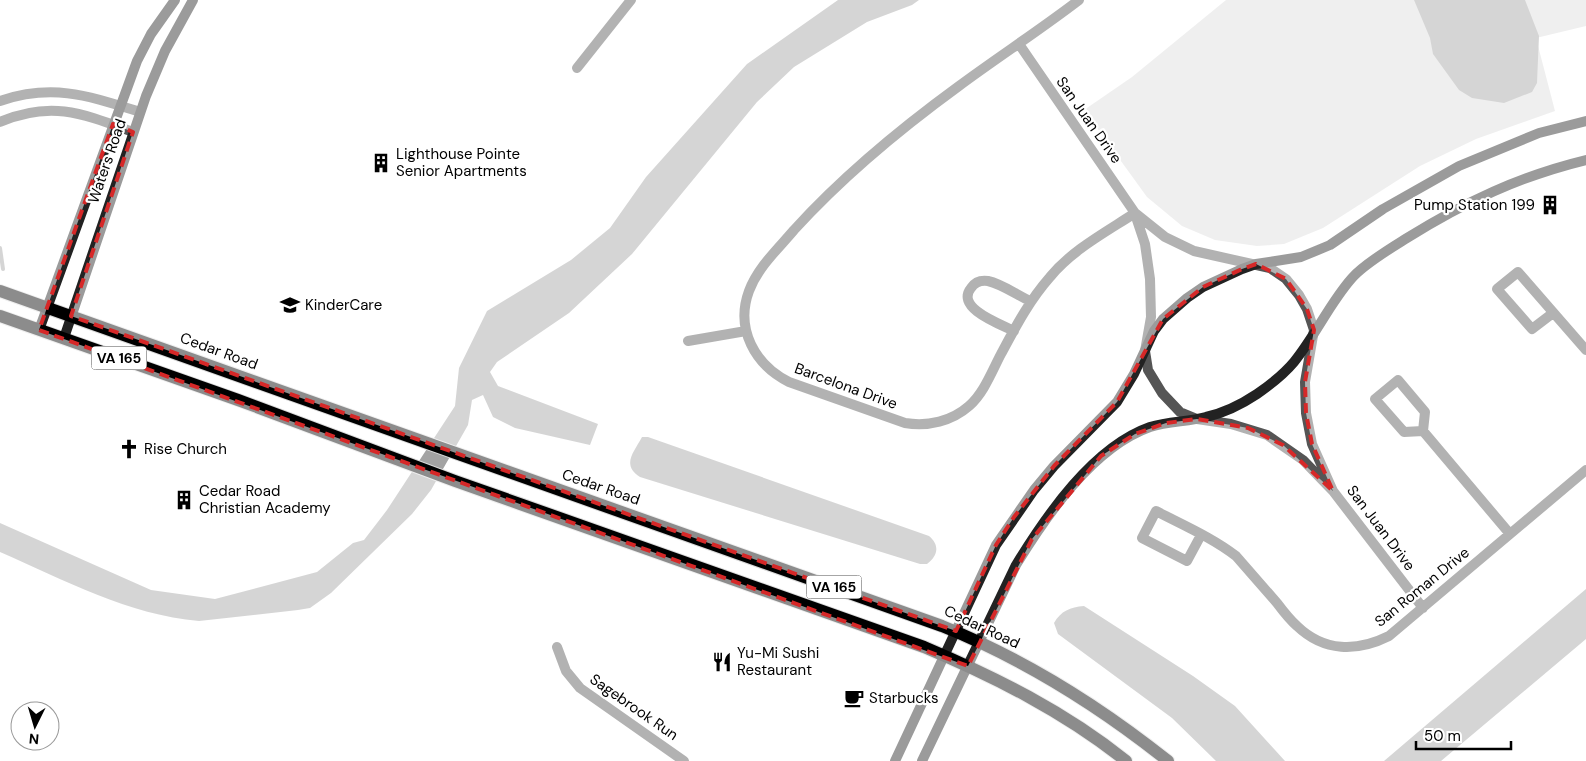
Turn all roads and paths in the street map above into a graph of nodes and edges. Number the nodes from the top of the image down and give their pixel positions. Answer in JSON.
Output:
{"nodes":[{"id":1,"x":175,"y":0,"type":"edge"},
{"id":2,"x":192,"y":0,"type":"edge"},
{"id":3,"x":631,"y":0,"type":"edge"},
{"id":4,"x":1079,"y":0,"type":"edge"},
{"id":5,"x":1019,"y":44,"type":"junction"},
{"id":6,"x":577,"y":68,"type":"dead end"},
{"id":7,"x":0,"y":101,"type":"edge"},
{"id":8,"x":120,"y":106,"type":"junction"},
{"id":9,"x":140,"y":112,"type":"junction"},
{"id":10,"x":1586,"y":120,"type":"edge"},
{"id":11,"x":0,"y":122,"type":"edge"},
{"id":12,"x":113,"y":124,"type":"junction"},
{"id":13,"x":133,"y":132,"type":"junction"},
{"id":14,"x":1586,"y":160,"type":"edge"},
{"id":15,"x":1135,"y":213,"type":"junction"},
{"id":16,"x":1256,"y":264,"type":"junction"},
{"id":17,"x":0,"y":291,"type":"edge"},
{"id":18,"x":1030,"y":301,"type":"junction"},
{"id":19,"x":47,"y":308,"type":"junction"},
{"id":20,"x":1553,"y":313,"type":"junction"},
{"id":21,"x":0,"y":316,"type":"edge"},
{"id":22,"x":71,"y":316,"type":"junction"},
{"id":23,"x":40,"y":330,"type":"junction"},
{"id":24,"x":1314,"y":330,"type":"junction"},
{"id":25,"x":746,"y":331,"type":"junction"},
{"id":26,"x":1014,"y":331,"type":"junction"},
{"id":27,"x":64,"y":338,"type":"junction"},
{"id":28,"x":688,"y":341,"type":"dead end"},
{"id":29,"x":1586,"y":350,"type":"edge"},
{"id":30,"x":1145,"y":351,"type":"junction"},
{"id":31,"x":1197,"y":419,"type":"junction"},
{"id":32,"x":1423,"y":431,"type":"junction"},
{"id":33,"x":1586,"y":470,"type":"edge"},
{"id":34,"x":1333,"y":491,"type":"junction"},
{"id":35,"x":1510,"y":534,"type":"junction"},
{"id":36,"x":1201,"y":535,"type":"junction"},
{"id":37,"x":1423,"y":608,"type":"junction"},
{"id":38,"x":956,"y":631,"type":"junction"},
{"id":39,"x":979,"y":642,"type":"junction"},
{"id":40,"x":557,"y":647,"type":"dead end"},
{"id":41,"x":945,"y":656,"type":"junction"},
{"id":42,"x":968,"y":666,"type":"junction"},
{"id":43,"x":684,"y":761,"type":"edge"},
{"id":44,"x":895,"y":761,"type":"edge"},
{"id":45,"x":922,"y":761,"type":"edge"},
{"id":46,"x":1126,"y":761,"type":"edge"},
{"id":47,"x":1168,"y":761,"type":"edge"}],
"edges":[{"from":1,"to":8,"type":"street","name":"Waters Road"},
{"from":2,"to":9,"type":"street","name":"Waters Road"},
{"from":3,"to":6,"type":"street"},
{"from":4,"to":5,"type":"street","name":"Barcelona Drive"},
{"from":5,"to":15,"type":"street","name":"San Juan Drive"},
{"from":5,"to":25,"type":"street","name":"Barcelona Drive"},
{"from":7,"to":8,"type":"street"},
{"from":8,"to":9,"type":"street"},
{"from":8,"to":12,"type":"street","name":"Waters Road"},
{"from":9,"to":13,"type":"street","name":"Waters Road"},
{"from":10,"to":16,"type":"street"},
{"from":11,"to":12,"type":"street"},
{"from":12,"to":13,"type":"street"},
{"from":12,"to":19,"type":"street","name":"Waters Road"},
{"from":13,"to":22,"type":"street","name":"Waters Road"},
{"from":14,"to":24,"type":"street"},
{"from":15,"to":16,"type":"street","name":"San Juan Drive"},
{"from":15,"to":18,"type":"street","name":"Barcelona Drive"},
{"from":15,"to":30,"type":"street","name":"San Juan Drive"},
{"from":16,"to":24,"type":"street","name":"San Juan Drive"},
{"from":16,"to":30,"type":"street"},
{"from":17,"to":19,"type":"main road","name":"Cedar Road","number":"VA 165"},
{"from":18,"to":26,"type":"street","name":"Barcelona Drive"},
{"from":18,"to":26,"type":"street"},
{"from":19,"to":22,"type":"main road","name":"Cedar Road","number":"VA 165"},
{"from":19,"to":23,"type":"street","name":"Waters Road"},
{"from":20,"to":20,"type":"street"},
{"from":20,"to":29,"type":"street"},
{"from":21,"to":23,"type":"main road","number":"VA 165"},
{"from":22,"to":27,"type":"street","name":"Waters Road"},
{"from":22,"to":38,"type":"main road","name":"Cedar Road","number":"VA 165"},
{"from":23,"to":27,"type":"main road","number":"VA 165"},
{"from":24,"to":31,"type":"street"},
{"from":24,"to":34,"type":"street","name":"San Juan Drive"},
{"from":25,"to":26,"type":"street","name":"Barcelona Drive"},
{"from":25,"to":28,"type":"street"},
{"from":27,"to":41,"type":"main road","number":"VA 165"},
{"from":30,"to":31,"type":"street","name":"San Juan Drive"},
{"from":30,"to":38,"type":"street"},
{"from":31,"to":34,"type":"street","name":"San Juan Drive"},
{"from":31,"to":39,"type":"street"},
{"from":32,"to":32,"type":"street"},
{"from":32,"to":35,"type":"street"},
{"from":33,"to":35,"type":"street","name":"San Roman Drive"},
{"from":34,"to":37,"type":"street","name":"San Juan Drive"},
{"from":35,"to":37,"type":"street","name":"San Roman Drive"},
{"from":36,"to":36,"type":"street","name":"San Roman Drive"},
{"from":36,"to":37,"type":"street","name":"San Roman Drive"},
{"from":38,"to":39,"type":"main road","name":"Cedar Road","number":"VA 165"},
{"from":38,"to":41,"type":"street"},
{"from":39,"to":42,"type":"street"},
{"from":39,"to":47,"type":"main road","name":"Cedar Road","number":"VA 165"},
{"from":40,"to":43,"type":"street","name":"Sagebrook Run"},
{"from":41,"to":42,"type":"main road","number":"VA 165"},
{"from":41,"to":44,"type":"street"},
{"from":42,"to":45,"type":"street"},
{"from":42,"to":46,"type":"main road","number":"VA 165"}]}
